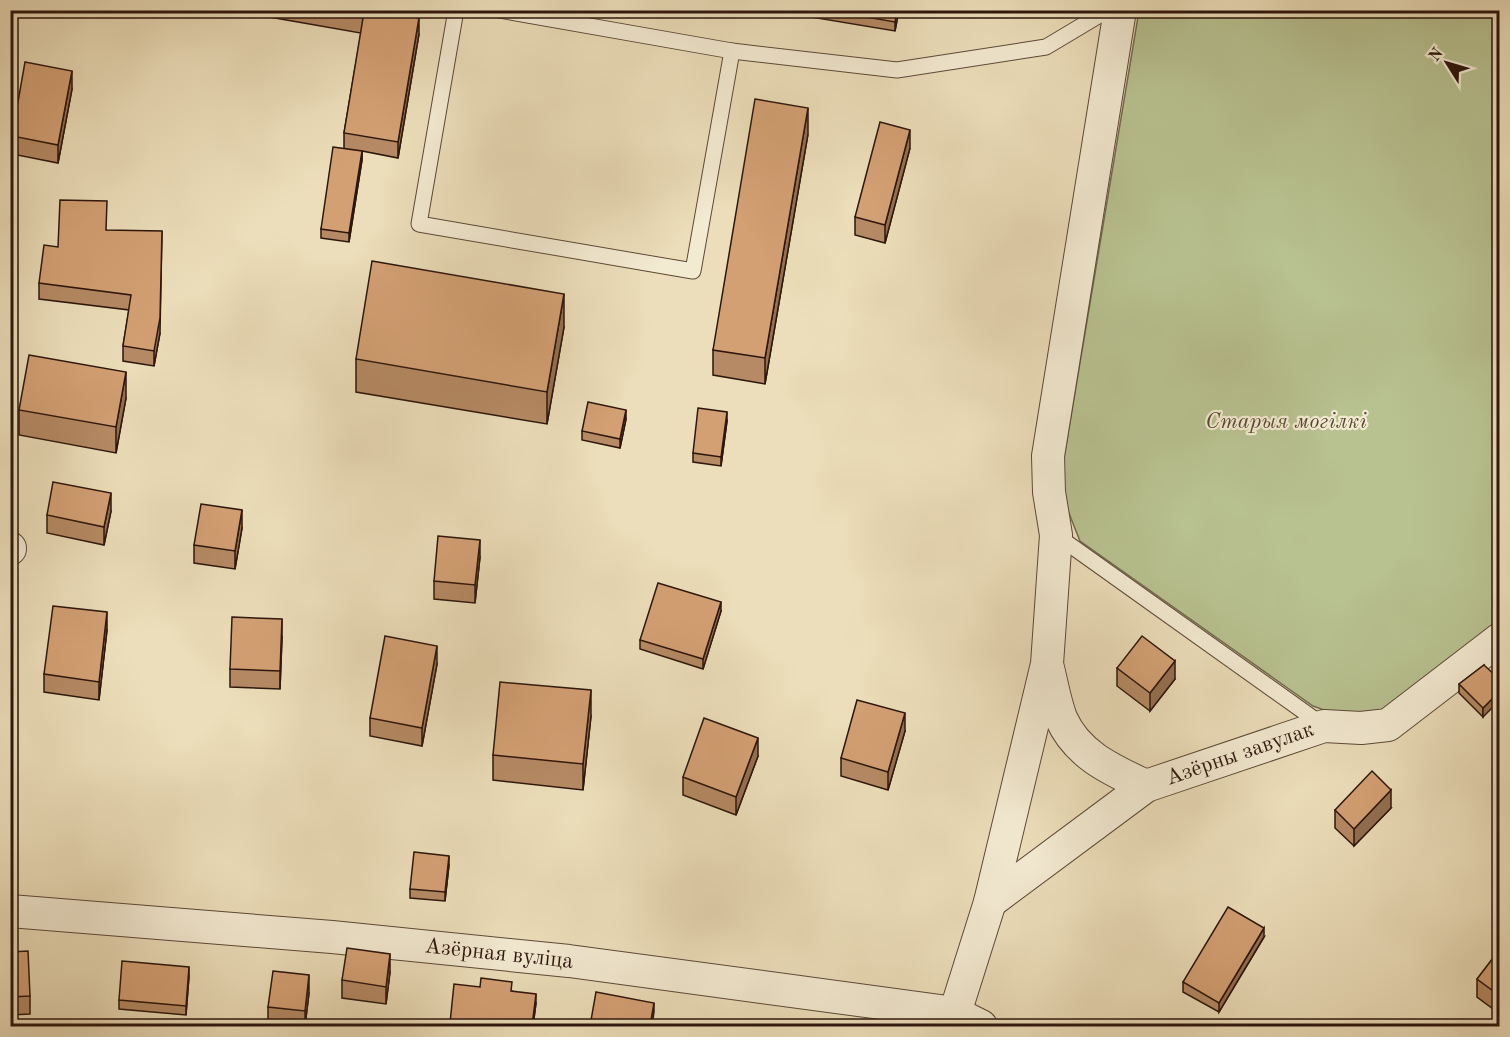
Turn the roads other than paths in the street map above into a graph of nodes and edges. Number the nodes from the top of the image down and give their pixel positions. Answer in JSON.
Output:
{"nodes":[{"id":1,"x":456,"y":10,"type":"edge"},
{"id":2,"x":499,"y":10,"type":"edge"},
{"id":3,"x":1108,"y":10,"type":"edge"},
{"id":4,"x":1120,"y":10,"type":"edge"},
{"id":5,"x":732,"y":51,"type":"junction"},
{"id":6,"x":1056,"y":535,"type":"junction"},
{"id":7,"x":1500,"y":639,"type":"edge"},
{"id":8,"x":1047,"y":664,"type":"junction"},
{"id":9,"x":1324,"y":726,"type":"junction"},
{"id":10,"x":1146,"y":786,"type":"junction"},
{"id":11,"x":990,"y":902,"type":"junction"},
{"id":12,"x":10,"y":911,"type":"edge"},
{"id":13,"x":955,"y":1022,"type":"edge"}],
"edges":[{"from":1,"to":5,"type":"lane"},
{"from":2,"to":5,"type":"lane"},
{"from":3,"to":5,"type":"lane"},
{"from":4,"to":6,"type":"street"},
{"from":6,"to":8,"type":"street"},
{"from":6,"to":9,"type":"lane"},
{"from":7,"to":9,"type":"street","name":"Азёрны завулак"},
{"from":8,"to":10,"type":"street"},
{"from":8,"to":11,"type":"street"},
{"from":9,"to":10,"type":"street","name":"Азёрны завулак"},
{"from":10,"to":11,"type":"street","name":"Азёрны завулак"},
{"from":11,"to":13,"type":"street"},
{"from":12,"to":13,"type":"street","name":"Азёрная вуліца"}]}
